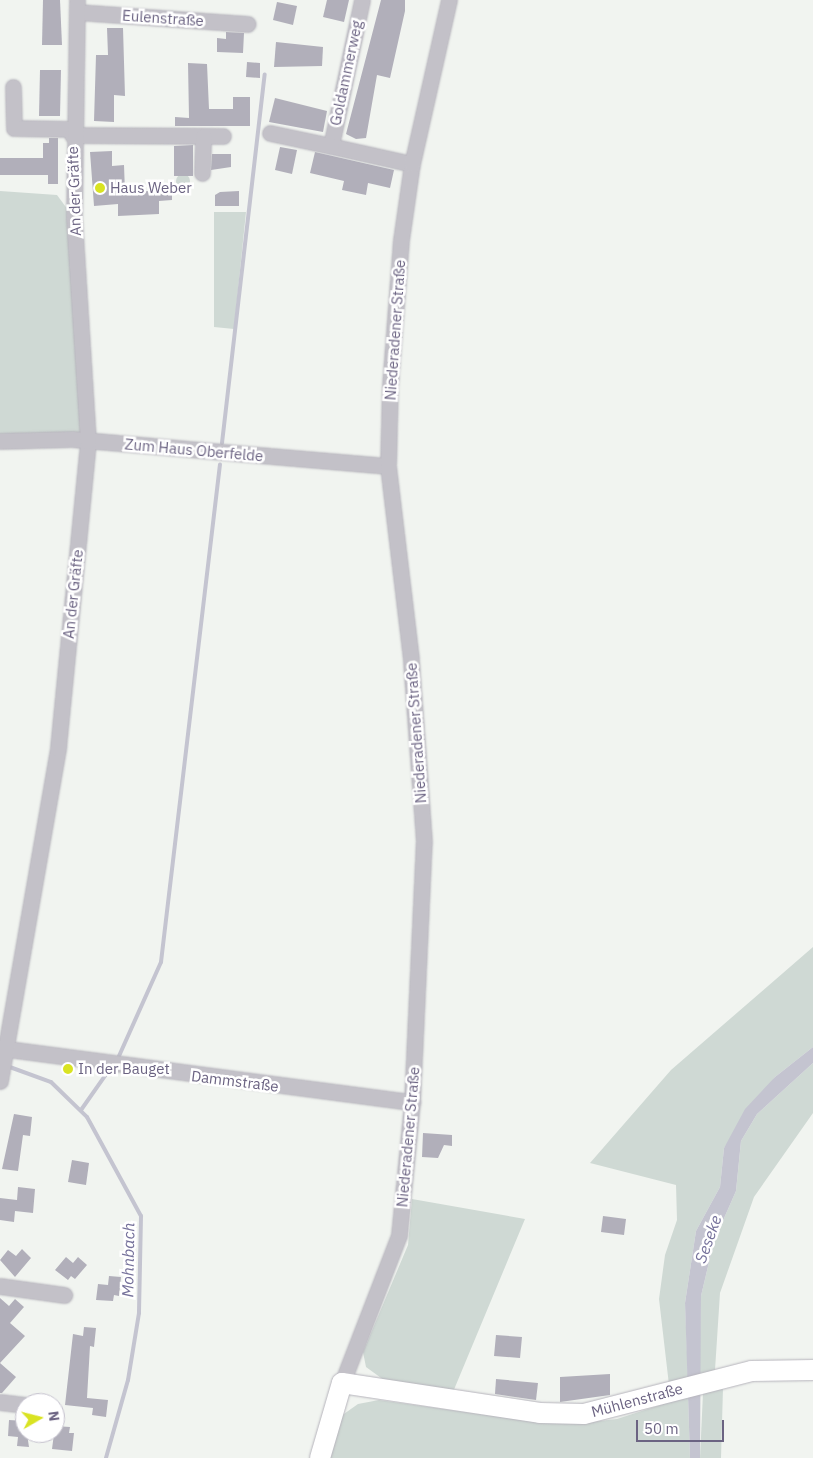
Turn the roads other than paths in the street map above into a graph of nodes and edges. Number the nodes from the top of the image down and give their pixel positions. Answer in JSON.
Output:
{"nodes":[{"id":1,"x":362,"y":0,"type":"edge"},
{"id":2,"x":449,"y":0,"type":"edge"},
{"id":3,"x":77,"y":6,"type":"edge"},
{"id":4,"x":248,"y":24,"type":"dead end"},
{"id":5,"x":13,"y":87,"type":"dead end"},
{"id":6,"x":73,"y":132,"type":"junction"},
{"id":7,"x":270,"y":133,"type":"dead end"},
{"id":8,"x":223,"y":136,"type":"dead end"},
{"id":9,"x":206,"y":138,"type":"junction"},
{"id":10,"x":331,"y":146,"type":"junction"},
{"id":11,"x":412,"y":164,"type":"junction"},
{"id":12,"x":202,"y":174,"type":"dead end"},
{"id":13,"x":0,"y":441,"type":"edge"},
{"id":14,"x":88,"y":441,"type":"junction"},
{"id":15,"x":388,"y":466,"type":"junction"},
{"id":16,"x":3,"y":1053,"type":"edge"},
{"id":17,"x":0,"y":1079,"type":"edge"},
{"id":18,"x":412,"y":1102,"type":"junction"},
{"id":19,"x":0,"y":1286,"type":"edge"},
{"id":20,"x":64,"y":1294,"type":"dead end"},
{"id":21,"x":813,"y":1370,"type":"edge"},
{"id":22,"x":342,"y":1383,"type":"junction"},
{"id":23,"x":0,"y":1402,"type":"edge"},
{"id":24,"x":15,"y":1404,"type":"edge"},
{"id":25,"x":320,"y":1458,"type":"edge"}],
"edges":[{"from":1,"to":10,"type":"street","name":"Goldammerweg"},
{"from":2,"to":11,"type":"street","name":"Niederadener Straße"},
{"from":3,"to":4,"type":"street","name":"Eulenstraße"},
{"from":3,"to":6,"type":"street","name":"An der Gräfte"},
{"from":5,"to":6,"type":"street","name":"An der Gräfte"},
{"from":6,"to":9,"type":"street","name":"An der Gräfte"},
{"from":6,"to":14,"type":"street","name":"An der Gräfte"},
{"from":7,"to":10,"type":"street","name":"Goldammerweg"},
{"from":8,"to":9,"type":"street","name":"An der Gräfte"},
{"from":9,"to":12,"type":"street"},
{"from":10,"to":11,"type":"street","name":"Goldammerweg"},
{"from":11,"to":15,"type":"street","name":"Niederadener Straße"},
{"from":13,"to":14,"type":"street","name":"Zum Haus Oberfelde"},
{"from":14,"to":15,"type":"street","name":"Zum Haus Oberfelde"},
{"from":14,"to":16,"type":"street","name":"An der Gräfte"},
{"from":15,"to":18,"type":"street","name":"Niederadener Straße"},
{"from":16,"to":17,"type":"street"},
{"from":16,"to":18,"type":"street","name":"Dammstraße"},
{"from":18,"to":22,"type":"street","name":"Niederadener Straße"},
{"from":19,"to":20,"type":"street"},
{"from":21,"to":22,"type":"main road","name":"Mühlenstraße"},
{"from":22,"to":25,"type":"main road","name":"Niederadener Straße"},
{"from":23,"to":24,"type":"street"}]}
